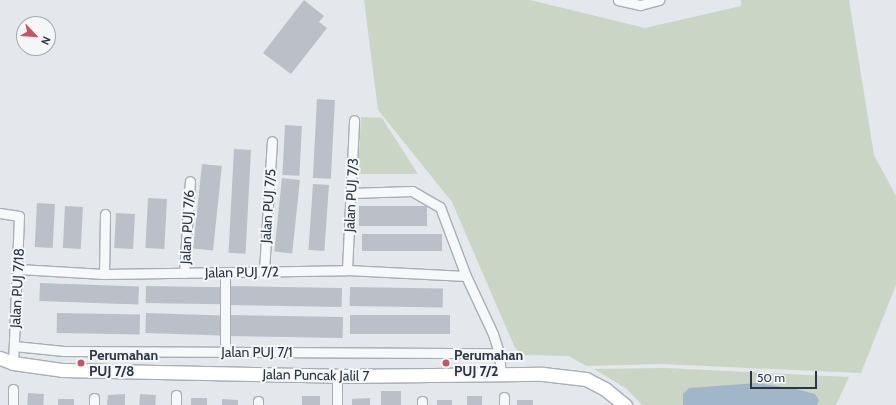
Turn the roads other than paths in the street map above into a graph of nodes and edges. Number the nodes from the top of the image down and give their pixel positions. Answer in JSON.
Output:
{"nodes":[{"id":1,"x":618,"y":0,"type":"edge"},
{"id":2,"x":659,"y":0,"type":"edge"},
{"id":3,"x":354,"y":120,"type":"dead end"},
{"id":4,"x":272,"y":141,"type":"dead end"},
{"id":5,"x":190,"y":181,"type":"dead end"},
{"id":6,"x":351,"y":193,"type":"junction"},
{"id":7,"x":0,"y":213,"type":"edge"},
{"id":8,"x":105,"y":214,"type":"dead end"},
{"id":9,"x":19,"y":269,"type":"junction"},
{"id":10,"x":347,"y":270,"type":"junction"},
{"id":11,"x":264,"y":271,"type":"junction"},
{"id":12,"x":225,"y":272,"type":"junction"},
{"id":13,"x":184,"y":273,"type":"junction"},
{"id":14,"x":104,"y":274,"type":"junction"},
{"id":15,"x":466,"y":276,"type":"junction"},
{"id":16,"x":14,"y":346,"type":"junction"},
{"id":17,"x":225,"y":352,"type":"junction"},
{"id":18,"x":499,"y":353,"type":"junction"},
{"id":19,"x":0,"y":358,"type":"edge"},
{"id":20,"x":13,"y":362,"type":"junction"},
{"id":21,"x":501,"y":374,"type":"junction"},
{"id":22,"x":337,"y":376,"type":"junction"},
{"id":23,"x":13,"y":389,"type":"dead end"},
{"id":24,"x":176,"y":395,"type":"dead end"},
{"id":25,"x":13,"y":405,"type":"edge"},
{"id":26,"x":176,"y":405,"type":"edge"},
{"id":27,"x":337,"y":405,"type":"edge"},
{"id":28,"x":625,"y":405,"type":"edge"}],
"edges":[{"from":1,"to":2,"type":"street"},
{"from":3,"to":6,"type":"street","name":"Jalan PUJ 7/3"},
{"from":4,"to":11,"type":"street","name":"Jalan PUJ 7/5"},
{"from":5,"to":13,"type":"street","name":"Jalan PUJ 7/6"},
{"from":6,"to":10,"type":"street","name":"Jalan PUJ 7/3"},
{"from":6,"to":15,"type":"street"},
{"from":7,"to":9,"type":"street","name":"Jalan PUJ 7/18"},
{"from":8,"to":14,"type":"street"},
{"from":9,"to":14,"type":"street","name":"Jalan PUJ 7/2"},
{"from":9,"to":16,"type":"street","name":"Jalan PUJ 7/18"},
{"from":10,"to":11,"type":"street","name":"Jalan PUJ 7/2"},
{"from":10,"to":15,"type":"street","name":"Jalan PUJ 7/2"},
{"from":11,"to":12,"type":"street","name":"Jalan PUJ 7/2"},
{"from":12,"to":13,"type":"street","name":"Jalan PUJ 7/2"},
{"from":12,"to":17,"type":"street"},
{"from":13,"to":14,"type":"street","name":"Jalan PUJ 7/2"},
{"from":15,"to":18,"type":"street"},
{"from":16,"to":17,"type":"street","name":"Jalan PUJ 7/1"},
{"from":16,"to":20,"type":"street","name":"Jalan PUJ 7/18"},
{"from":17,"to":18,"type":"street","name":"Jalan PUJ 7/1"},
{"from":18,"to":21,"type":"street"},
{"from":19,"to":20,"type":"street","name":"Jalan Puncak Jalil 7"},
{"from":20,"to":22,"type":"street","name":"Jalan Puncak Jalil 7"},
{"from":21,"to":22,"type":"street","name":"Jalan Puncak Jalil 7"},
{"from":21,"to":28,"type":"street","name":"Jalan Puncak Jalil 7"},
{"from":22,"to":27,"type":"street"},
{"from":23,"to":25,"type":"street"},
{"from":24,"to":26,"type":"street"}]}
